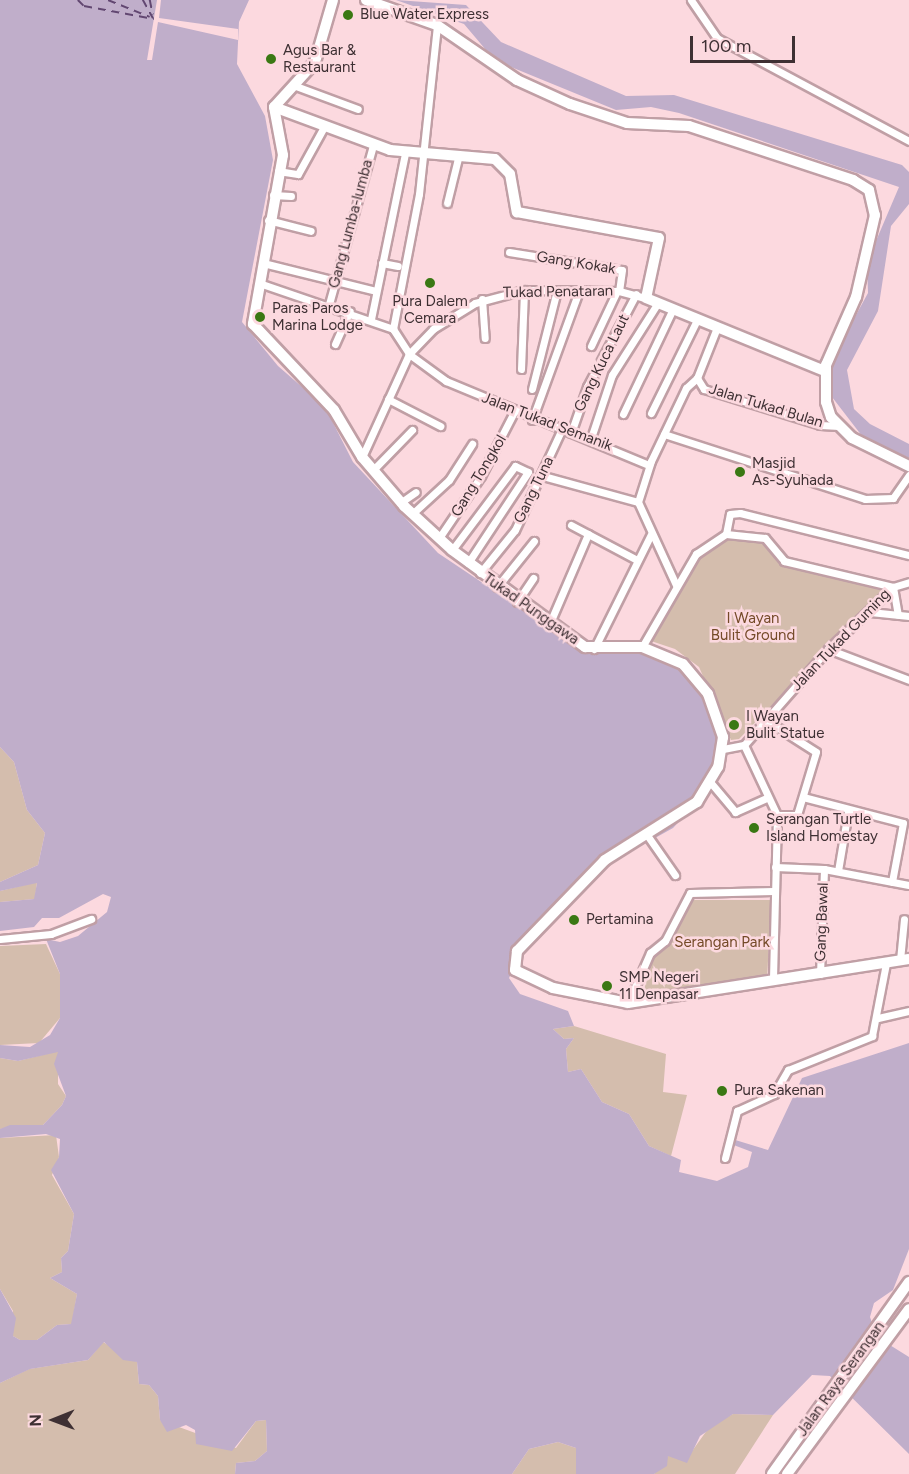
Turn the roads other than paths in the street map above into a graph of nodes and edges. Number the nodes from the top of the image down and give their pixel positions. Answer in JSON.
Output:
{"nodes":[{"id":1,"x":333,"y":0,"type":"edge"},
{"id":2,"x":366,"y":0,"type":"edge"},
{"id":3,"x":691,"y":0,"type":"edge"},
{"id":4,"x":437,"y":25,"type":"junction"},
{"id":5,"x":290,"y":84,"type":"junction"},
{"id":6,"x":274,"y":107,"type":"junction"},
{"id":7,"x":358,"y":109,"type":"dead end"},
{"id":8,"x":325,"y":125,"type":"junction"},
{"id":9,"x":909,"y":141,"type":"edge"},
{"id":10,"x":373,"y":145,"type":"junction"},
{"id":11,"x":405,"y":153,"type":"junction"},
{"id":12,"x":424,"y":154,"type":"junction"},
{"id":13,"x":459,"y":154,"type":"junction"},
{"id":14,"x":278,"y":171,"type":"junction"},
{"id":15,"x":273,"y":195,"type":"junction"},
{"id":16,"x":291,"y":196,"type":"dead end"},
{"id":17,"x":447,"y":203,"type":"dead end"},
{"id":18,"x":268,"y":220,"type":"junction"},
{"id":19,"x":311,"y":231,"type":"dead end"},
{"id":20,"x":509,"y":252,"type":"dead end"},
{"id":21,"x":263,"y":263,"type":"junction"},
{"id":22,"x":382,"y":263,"type":"junction"},
{"id":23,"x":398,"y":266,"type":"dead end"},
{"id":24,"x":259,"y":283,"type":"junction"},
{"id":25,"x":335,"y":284,"type":"junction"},
{"id":26,"x":524,"y":290,"type":"junction"},
{"id":27,"x":557,"y":290,"type":"junction"},
{"id":28,"x":376,"y":291,"type":"junction"},
{"id":29,"x":579,"y":291,"type":"junction"},
{"id":30,"x":618,"y":291,"type":"junction"},
{"id":31,"x":641,"y":296,"type":"junction"},
{"id":32,"x":482,"y":299,"type":"junction"},
{"id":33,"x":329,"y":304,"type":"junction"},
{"id":34,"x":657,"y":304,"type":"junction"},
{"id":35,"x":350,"y":311,"type":"junction"},
{"id":36,"x":672,"y":311,"type":"junction"},
{"id":37,"x":371,"y":320,"type":"junction"},
{"id":38,"x":696,"y":322,"type":"junction"},
{"id":39,"x":393,"y":329,"type":"junction"},
{"id":40,"x":716,"y":330,"type":"junction"},
{"id":41,"x":485,"y":338,"type":"dead end"},
{"id":42,"x":335,"y":344,"type":"dead end"},
{"id":43,"x":591,"y":346,"type":"dead end"},
{"id":44,"x":409,"y":354,"type":"junction"},
{"id":45,"x":521,"y":369,"type":"dead end"},
{"id":46,"x":825,"y":371,"type":"junction"},
{"id":47,"x":697,"y":378,"type":"junction"},
{"id":48,"x":532,"y":389,"type":"dead end"},
{"id":49,"x":388,"y":399,"type":"junction"},
{"id":50,"x":514,"y":412,"type":"junction"},
{"id":51,"x":651,"y":413,"type":"dead end"},
{"id":52,"x":623,"y":414,"type":"dead end"},
{"id":53,"x":532,"y":420,"type":"junction"},
{"id":54,"x":440,"y":426,"type":"dead end"},
{"id":55,"x":839,"y":426,"type":"junction"},
{"id":56,"x":412,"y":430,"type":"dead end"},
{"id":57,"x":561,"y":431,"type":"junction"},
{"id":58,"x":571,"y":433,"type":"junction"},
{"id":59,"x":664,"y":434,"type":"junction"},
{"id":60,"x":591,"y":438,"type":"junction"},
{"id":61,"x":472,"y":444,"type":"dead end"},
{"id":62,"x":362,"y":458,"type":"junction"},
{"id":63,"x":649,"y":465,"type":"junction"},
{"id":64,"x":909,"y":466,"type":"edge"},
{"id":65,"x":373,"y":470,"type":"junction"},
{"id":66,"x":909,"y":475,"type":"edge"},
{"id":67,"x":543,"y":476,"type":"junction"},
{"id":68,"x":520,"y":490,"type":"junction"},
{"id":69,"x":416,"y":492,"type":"dead end"},
{"id":70,"x":532,"y":500,"type":"junction"},
{"id":71,"x":638,"y":502,"type":"junction"},
{"id":72,"x":400,"y":503,"type":"dead end"},
{"id":73,"x":412,"y":514,"type":"junction"},
{"id":74,"x":571,"y":525,"type":"dead end"},
{"id":75,"x":496,"y":526,"type":"junction"},
{"id":76,"x":507,"y":534,"type":"junction"},
{"id":77,"x":588,"y":534,"type":"junction"},
{"id":78,"x":651,"y":534,"type":"junction"},
{"id":79,"x":726,"y":534,"type":"junction"},
{"id":80,"x":439,"y":538,"type":"junction"},
{"id":81,"x":534,"y":541,"type":"dead end"},
{"id":82,"x":452,"y":550,"type":"junction"},
{"id":83,"x":909,"y":555,"type":"edge"},
{"id":84,"x":637,"y":560,"type":"junction"},
{"id":85,"x":468,"y":563,"type":"junction"},
{"id":86,"x":480,"y":573,"type":"junction"},
{"id":87,"x":533,"y":578,"type":"dead end"},
{"id":88,"x":909,"y":582,"type":"edge"},
{"id":89,"x":676,"y":585,"type":"junction"},
{"id":90,"x":893,"y":586,"type":"junction"},
{"id":91,"x":497,"y":587,"type":"junction"},
{"id":92,"x":517,"y":602,"type":"junction"},
{"id":93,"x":870,"y":612,"type":"junction"},
{"id":94,"x":898,"y":615,"type":"junction"},
{"id":95,"x":909,"y":616,"type":"edge"},
{"id":96,"x":549,"y":625,"type":"junction"},
{"id":97,"x":642,"y":647,"type":"junction"},
{"id":98,"x":594,"y":649,"type":"junction"},
{"id":99,"x":828,"y":649,"type":"junction"},
{"id":100,"x":909,"y":680,"type":"edge"},
{"id":101,"x":766,"y":720,"type":"junction"},
{"id":102,"x":744,"y":745,"type":"junction"},
{"id":103,"x":723,"y":749,"type":"junction"},
{"id":104,"x":711,"y":783,"type":"junction"},
{"id":105,"x":803,"y":797,"type":"junction"},
{"id":106,"x":767,"y":798,"type":"junction"},
{"id":107,"x":848,"y":811,"type":"junction"},
{"id":108,"x":777,"y":815,"type":"junction"},
{"id":109,"x":647,"y":835,"type":"junction"},
{"id":110,"x":775,"y":867,"type":"junction"},
{"id":111,"x":824,"y":869,"type":"junction"},
{"id":112,"x":838,"y":871,"type":"junction"},
{"id":113,"x":675,"y":875,"type":"dead end"},
{"id":114,"x":892,"y":882,"type":"junction"},
{"id":115,"x":909,"y":885,"type":"edge"},
{"id":116,"x":773,"y":891,"type":"junction"},
{"id":117,"x":91,"y":919,"type":"dead end"},
{"id":118,"x":904,"y":920,"type":"dead end"},
{"id":119,"x":0,"y":939,"type":"edge"},
{"id":120,"x":905,"y":960,"type":"edge"},
{"id":121,"x":886,"y":963,"type":"junction"},
{"id":122,"x":820,"y":974,"type":"junction"},
{"id":123,"x":773,"y":981,"type":"junction"},
{"id":124,"x":628,"y":1003,"type":"junction"},
{"id":125,"x":909,"y":1011,"type":"edge"},
{"id":126,"x":878,"y":1018,"type":"junction"},
{"id":127,"x":725,"y":1158,"type":"dead end"},
{"id":128,"x":907,"y":1286,"type":"edge"},
{"id":129,"x":909,"y":1309,"type":"edge"},
{"id":130,"x":806,"y":1437,"type":"junction"},
{"id":131,"x":772,"y":1474,"type":"edge"},
{"id":132,"x":786,"y":1474,"type":"edge"}],
"edges":[{"from":1,"to":5,"type":"street"},
{"from":2,"to":4,"type":"street"},
{"from":3,"to":9,"type":"street"},
{"from":4,"to":12,"type":"street"},
{"from":4,"to":46,"type":"street"},
{"from":5,"to":6,"type":"street"},
{"from":5,"to":7,"type":"street"},
{"from":6,"to":8,"type":"street"},
{"from":6,"to":14,"type":"street","name":"Tukad Punggawa"},
{"from":8,"to":10,"type":"street"},
{"from":8,"to":14,"type":"street"},
{"from":10,"to":11,"type":"street"},
{"from":10,"to":25,"type":"street","name":"Gang Lumba-lumba"},
{"from":11,"to":12,"type":"street"},
{"from":11,"to":22,"type":"street"},
{"from":12,"to":13,"type":"street"},
{"from":12,"to":39,"type":"street"},
{"from":13,"to":17,"type":"street"},
{"from":13,"to":31,"type":"street"},
{"from":14,"to":15,"type":"street","name":"Tukad Punggawa"},
{"from":15,"to":16,"type":"street"},
{"from":15,"to":18,"type":"street","name":"Tukad Punggawa"},
{"from":18,"to":19,"type":"street"},
{"from":18,"to":21,"type":"street","name":"Tukad Punggawa"},
{"from":20,"to":30,"type":"street","name":"Gang Kokak"},
{"from":21,"to":24,"type":"street","name":"Tukad Punggawa"},
{"from":21,"to":25,"type":"street"},
{"from":22,"to":23,"type":"street"},
{"from":22,"to":28,"type":"street"},
{"from":24,"to":33,"type":"street"},
{"from":24,"to":62,"type":"street","name":"Tukad Punggawa"},
{"from":25,"to":28,"type":"street"},
{"from":25,"to":33,"type":"street","name":"Gang Lumba-lumba"},
{"from":26,"to":27,"type":"street","name":"Tukad Penataran"},
{"from":26,"to":32,"type":"street","name":"Tukad Penataran"},
{"from":26,"to":45,"type":"street"},
{"from":27,"to":29,"type":"street","name":"Tukad Penataran"},
{"from":27,"to":48,"type":"street"},
{"from":28,"to":37,"type":"street"},
{"from":29,"to":30,"type":"street","name":"Tukad Penataran"},
{"from":29,"to":53,"type":"street"},
{"from":30,"to":31,"type":"street","name":"Tukad Penataran"},
{"from":30,"to":43,"type":"street"},
{"from":31,"to":34,"type":"street","name":"Tukad Penataran"},
{"from":31,"to":58,"type":"street","name":"Gang Kuca Laut"},
{"from":32,"to":41,"type":"street"},
{"from":32,"to":44,"type":"street","name":"Tukad Penataran"},
{"from":33,"to":35,"type":"street"},
{"from":34,"to":36,"type":"street","name":"Tukad Penataran"},
{"from":34,"to":60,"type":"street"},
{"from":35,"to":37,"type":"street"},
{"from":35,"to":42,"type":"street"},
{"from":36,"to":38,"type":"street","name":"Tukad Penataran"},
{"from":36,"to":52,"type":"street"},
{"from":37,"to":39,"type":"street"},
{"from":38,"to":40,"type":"street","name":"Tukad Penataran"},
{"from":38,"to":51,"type":"street"},
{"from":39,"to":44,"type":"street","name":"Jalan Tukad Semanik"},
{"from":40,"to":46,"type":"street","name":"Tukad Penataran"},
{"from":40,"to":47,"type":"street","name":"Jalan Tukad Bulan"},
{"from":44,"to":49,"type":"street","name":"Tukad Penataran"},
{"from":44,"to":50,"type":"street","name":"Jalan Tukad Semanik"},
{"from":46,"to":55,"type":"street"},
{"from":47,"to":55,"type":"street","name":"Jalan Tukad Bulan"},
{"from":47,"to":59,"type":"street","name":"Jalan Tukad Bulan"},
{"from":49,"to":54,"type":"street"},
{"from":49,"to":62,"type":"street","name":"Tukad Penataran"},
{"from":50,"to":53,"type":"street","name":"Jalan Tukad Semanik"},
{"from":50,"to":80,"type":"street","name":"Gang Tongkol"},
{"from":53,"to":57,"type":"street","name":"Jalan Tukad Semanik"},
{"from":55,"to":64,"type":"street"},
{"from":56,"to":65,"type":"street"},
{"from":57,"to":58,"type":"street","name":"Jalan Tukad Semanik"},
{"from":57,"to":67,"type":"street","name":"Gang Tuna"},
{"from":58,"to":60,"type":"street","name":"Jalan Tukad Semanik"},
{"from":59,"to":63,"type":"street"},
{"from":59,"to":66,"type":"street"},
{"from":60,"to":63,"type":"street","name":"Jalan Tukad Semanik"},
{"from":61,"to":73,"type":"street"},
{"from":62,"to":65,"type":"street","name":"Tukad Punggawa"},
{"from":63,"to":71,"type":"street"},
{"from":65,"to":73,"type":"street","name":"Tukad Punggawa"},
{"from":67,"to":70,"type":"street","name":"Gang Tuna"},
{"from":67,"to":71,"type":"street"},
{"from":68,"to":70,"type":"street"},
{"from":68,"to":75,"type":"street"},
{"from":68,"to":82,"type":"street"},
{"from":69,"to":72,"type":"street"},
{"from":70,"to":76,"type":"street","name":"Gang Tuna"},
{"from":71,"to":78,"type":"street"},
{"from":73,"to":80,"type":"street","name":"Tukad Punggawa"},
{"from":74,"to":77,"type":"street"},
{"from":75,"to":76,"type":"street"},
{"from":75,"to":85,"type":"street"},
{"from":76,"to":86,"type":"street","name":"Gang Tuna"},
{"from":77,"to":84,"type":"street"},
{"from":77,"to":96,"type":"street"},
{"from":78,"to":84,"type":"street"},
{"from":78,"to":89,"type":"street"},
{"from":79,"to":83,"type":"street"},
{"from":79,"to":89,"type":"street"},
{"from":79,"to":90,"type":"street"},
{"from":80,"to":82,"type":"street","name":"Tukad Punggawa"},
{"from":81,"to":91,"type":"street"},
{"from":82,"to":85,"type":"street","name":"Tukad Punggawa"},
{"from":84,"to":98,"type":"street"},
{"from":85,"to":86,"type":"street","name":"Tukad Punggawa"},
{"from":86,"to":91,"type":"street","name":"Tukad Punggawa"},
{"from":87,"to":92,"type":"street"},
{"from":88,"to":90,"type":"street","name":"Jalan Tukad Guming"},
{"from":89,"to":97,"type":"street"},
{"from":90,"to":93,"type":"street","name":"Jalan Tukad Guming"},
{"from":90,"to":94,"type":"street"},
{"from":91,"to":92,"type":"street","name":"Tukad Punggawa"},
{"from":92,"to":96,"type":"street","name":"Tukad Punggawa"},
{"from":93,"to":94,"type":"street"},
{"from":93,"to":99,"type":"street","name":"Jalan Tukad Guming"},
{"from":94,"to":95,"type":"street"},
{"from":96,"to":98,"type":"street","name":"Tukad Punggawa"},
{"from":97,"to":98,"type":"street","name":"Tukad Punggawa"},
{"from":97,"to":103,"type":"street","name":"Tukad Punggawa"},
{"from":99,"to":100,"type":"street"},
{"from":99,"to":101,"type":"street","name":"Jalan Tukad Guming"},
{"from":101,"to":102,"type":"street","name":"Jalan Tukad Guming"},
{"from":101,"to":105,"type":"street"},
{"from":102,"to":103,"type":"street"},
{"from":102,"to":106,"type":"street"},
{"from":103,"to":104,"type":"street","name":"Tukad Punggawa"},
{"from":104,"to":106,"type":"street"},
{"from":104,"to":109,"type":"street","name":"Tukad Punggawa"},
{"from":105,"to":107,"type":"street"},
{"from":105,"to":108,"type":"street"},
{"from":106,"to":108,"type":"street"},
{"from":107,"to":112,"type":"street"},
{"from":107,"to":114,"type":"street"},
{"from":108,"to":110,"type":"street"},
{"from":109,"to":113,"type":"street"},
{"from":109,"to":124,"type":"street","name":"Tukad Punggawa"},
{"from":110,"to":111,"type":"street"},
{"from":110,"to":116,"type":"street"},
{"from":111,"to":112,"type":"street"},
{"from":111,"to":122,"type":"street","name":"Gang Bawal"},
{"from":112,"to":114,"type":"street"},
{"from":114,"to":115,"type":"street"},
{"from":116,"to":123,"type":"street"},
{"from":116,"to":124,"type":"street"},
{"from":117,"to":119,"type":"street"},
{"from":118,"to":120,"type":"street"},
{"from":120,"to":121,"type":"street","name":"Tukad Punggawa"},
{"from":121,"to":122,"type":"street","name":"Tukad Punggawa"},
{"from":121,"to":126,"type":"street"},
{"from":122,"to":123,"type":"street","name":"Tukad Punggawa"},
{"from":123,"to":124,"type":"street","name":"Tukad Punggawa"},
{"from":125,"to":126,"type":"street"},
{"from":126,"to":127,"type":"street"},
{"from":128,"to":130,"type":"street","name":"Jalan Raya Serangan"},
{"from":129,"to":130,"type":"street","name":"Jalan Raya Serangan"},
{"from":130,"to":131,"type":"street","name":"Jalan Raya Serangan"},
{"from":130,"to":132,"type":"street","name":"Jalan Raya Serangan"}]}
